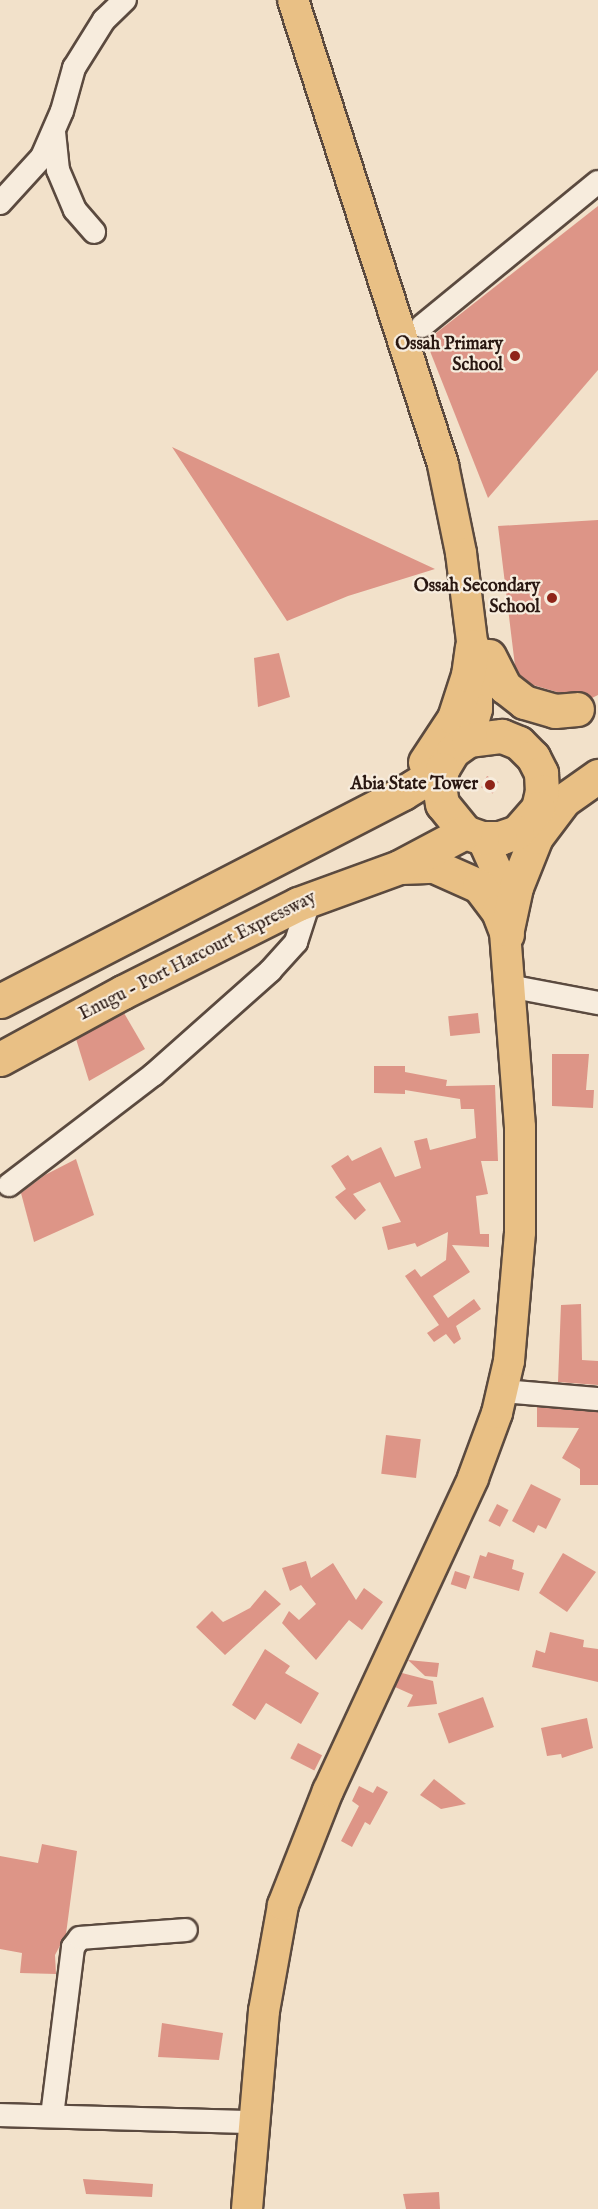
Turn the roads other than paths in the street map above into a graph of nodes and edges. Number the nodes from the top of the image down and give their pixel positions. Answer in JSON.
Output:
{"nodes":[{"id":1,"x":125,"y":0,"type":"edge"},
{"id":2,"x":293,"y":0,"type":"edge"},
{"id":3,"x":312,"y":0,"type":"edge"},
{"id":4,"x":54,"y":131,"type":"junction"},
{"id":5,"x":598,"y":182,"type":"edge"},
{"id":6,"x":0,"y":203,"type":"edge"},
{"id":7,"x":94,"y":232,"type":"dead end"},
{"id":8,"x":422,"y":326,"type":"junction"},
{"id":9,"x":480,"y":651,"type":"junction"},
{"id":10,"x":588,"y":705,"type":"edge"},
{"id":11,"x":502,"y":736,"type":"junction"},
{"id":12,"x":468,"y":740,"type":"junction"},
{"id":13,"x":442,"y":769,"type":"junction"},
{"id":14,"x":598,"y":774,"type":"edge"},
{"id":15,"x":538,"y":808,"type":"junction"},
{"id":16,"x":372,"y":809,"type":"junction"},
{"id":17,"x":517,"y":832,"type":"junction"},
{"id":18,"x":473,"y":835,"type":"junction"},
{"id":19,"x":399,"y":867,"type":"junction"},
{"id":20,"x":501,"y":880,"type":"junction"},
{"id":21,"x":310,"y":899,"type":"junction"},
{"id":22,"x":507,"y":932,"type":"junction"},
{"id":23,"x":509,"y":986,"type":"junction"},
{"id":24,"x":0,"y":1001,"type":"edge"},
{"id":25,"x":598,"y":1003,"type":"edge"},
{"id":26,"x":0,"y":1059,"type":"edge"},
{"id":27,"x":9,"y":1185,"type":"dead end"},
{"id":28,"x":502,"y":1391,"type":"junction"},
{"id":29,"x":598,"y":1399,"type":"edge"},
{"id":30,"x":186,"y":1930,"type":"dead end"},
{"id":31,"x":0,"y":2115,"type":"edge"},
{"id":32,"x":52,"y":2116,"type":"junction"},
{"id":33,"x":254,"y":2122,"type":"junction"},
{"id":34,"x":247,"y":2209,"type":"edge"}],
"edges":[{"from":1,"to":4,"type":"street"},
{"from":2,"to":9,"type":"main road"},
{"from":3,"to":8,"type":"main road"},
{"from":4,"to":6,"type":"street"},
{"from":4,"to":7,"type":"street"},
{"from":5,"to":8,"type":"street"},
{"from":8,"to":9,"type":"main road"},
{"from":9,"to":10,"type":"highway"},
{"from":9,"to":11,"type":"main road"},
{"from":9,"to":12,"type":"main road"},
{"from":9,"to":16,"type":"highway"},
{"from":10,"to":11,"type":"highway"},
{"from":11,"to":12,"type":"highway"},
{"from":11,"to":15,"type":"highway"},
{"from":12,"to":13,"type":"highway"},
{"from":13,"to":16,"type":"highway"},
{"from":13,"to":18,"type":"highway"},
{"from":14,"to":15,"type":"highway"},
{"from":14,"to":22,"type":"highway"},
{"from":15,"to":17,"type":"highway"},
{"from":16,"to":24,"type":"highway"},
{"from":17,"to":18,"type":"highway"},
{"from":17,"to":20,"type":"main road"},
{"from":18,"to":19,"type":"highway","name":"Enugu - Port Harcourt Expressway"},
{"from":18,"to":20,"type":"main road"},
{"from":19,"to":21,"type":"highway","name":"Enugu - Port Harcourt Expressway"},
{"from":19,"to":22,"type":"highway"},
{"from":20,"to":22,"type":"main road"},
{"from":21,"to":26,"type":"highway","name":"Enugu - Port Harcourt Expressway"},
{"from":21,"to":27,"type":"street"},
{"from":22,"to":23,"type":"main road"},
{"from":23,"to":25,"type":"street"},
{"from":23,"to":28,"type":"main road"},
{"from":28,"to":29,"type":"street"},
{"from":28,"to":33,"type":"main road"},
{"from":30,"to":32,"type":"street"},
{"from":31,"to":32,"type":"street"},
{"from":32,"to":33,"type":"street"},
{"from":33,"to":34,"type":"main road"}]}
